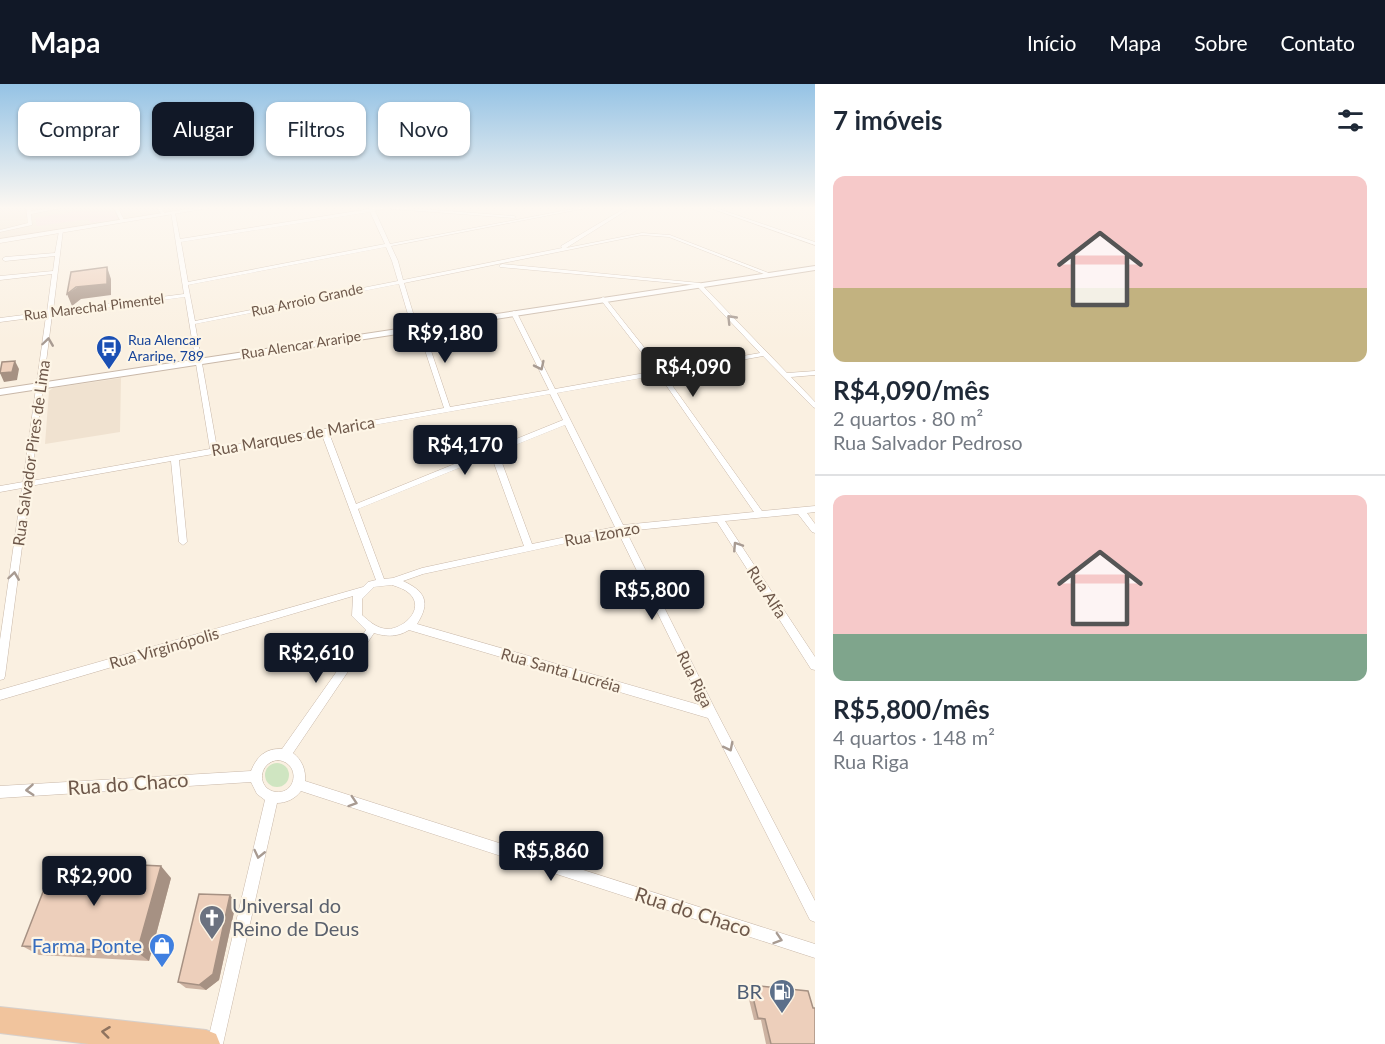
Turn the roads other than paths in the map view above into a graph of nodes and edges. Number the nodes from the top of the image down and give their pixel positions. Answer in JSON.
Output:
{"nodes":[{"id":1,"x":180,"y":253,"type":"edge"},
{"id":2,"x":344,"y":253,"type":"edge"},
{"id":3,"x":392,"y":253,"type":"edge"},
{"id":4,"x":549,"y":253,"type":"edge"},
{"id":5,"x":712,"y":253,"type":"edge"},
{"id":6,"x":57,"y":254,"type":"joint"},
{"id":7,"x":5,"y":259,"type":"dead end"},
{"id":8,"x":490,"y":265,"type":"junction"},
{"id":9,"x":815,"y":268,"type":"edge"},
{"id":10,"x":56,"y":272,"type":"junction"},
{"id":11,"x":771,"y":275,"type":"junction"},
{"id":12,"x":0,"y":278,"type":"edge"},
{"id":13,"x":402,"y":280,"type":"junction"},
{"id":14,"x":185,"y":284,"type":"junction"},
{"id":15,"x":698,"y":284,"type":"junction"},
{"id":16,"x":187,"y":295,"type":"junction"},
{"id":17,"x":603,"y":299,"type":"junction"},
{"id":18,"x":52,"y":313,"type":"junction"},
{"id":19,"x":514,"y":313,"type":"junction"},
{"id":20,"x":0,"y":320,"type":"edge"},
{"id":21,"x":192,"y":323,"type":"junction"},
{"id":22,"x":418,"y":327,"type":"junction"},
{"id":23,"x":764,"y":354,"type":"junction"},
{"id":24,"x":197,"y":361,"type":"junction"},
{"id":25,"x":660,"y":372,"type":"junction"},
{"id":26,"x":815,"y":373,"type":"edge"},
{"id":27,"x":786,"y":375,"type":"junction"},
{"id":28,"x":41,"y":386,"type":"junction"},
{"id":29,"x":552,"y":390,"type":"junction"},
{"id":30,"x":0,"y":392,"type":"edge"},
{"id":31,"x":815,"y":406,"type":"edge"},
{"id":32,"x":447,"y":408,"type":"junction"},
{"id":33,"x":568,"y":421,"type":"junction"},
{"id":34,"x":324,"y":431,"type":"junction"},
{"id":35,"x":213,"y":450,"type":"junction"},
{"id":36,"x":493,"y":450,"type":"junction"},
{"id":37,"x":175,"y":458,"type":"junction"},
{"id":38,"x":27,"y":484,"type":"junction"},
{"id":39,"x":0,"y":489,"type":"edge"},
{"id":40,"x":353,"y":508,"type":"junction"},
{"id":41,"x":815,"y":509,"type":"edge"},
{"id":42,"x":800,"y":510,"type":"junction"},
{"id":43,"x":760,"y":514,"type":"junction"},
{"id":44,"x":719,"y":518,"type":"junction"},
{"id":45,"x":622,"y":528,"type":"junction"},
{"id":46,"x":815,"y":530,"type":"edge"},
{"id":47,"x":183,"y":542,"type":"dead end"},
{"id":48,"x":529,"y":547,"type":"junction"},
{"id":49,"x":393,"y":581,"type":"junction"},
{"id":50,"x":381,"y":582,"type":"junction"},
{"id":51,"x":363,"y":590,"type":"junction"},
{"id":52,"x":5,"y":608,"type":"edge"},
{"id":53,"x":410,"y":626,"type":"junction"},
{"id":54,"x":372,"y":629,"type":"junction"},
{"id":55,"x":815,"y":666,"type":"edge"},
{"id":56,"x":0,"y":676,"type":"edge"},
{"id":57,"x":0,"y":695,"type":"edge"},
{"id":58,"x":712,"y":714,"type":"junction"},
{"id":59,"x":285,"y":754,"type":"junction"},
{"id":60,"x":256,"y":776,"type":"junction"},
{"id":61,"x":297,"y":784,"type":"junction"},
{"id":62,"x":0,"y":792,"type":"edge"},
{"id":63,"x":272,"y":797,"type":"junction"},
{"id":64,"x":815,"y":915,"type":"edge"},
{"id":65,"x":815,"y":951,"type":"edge"},
{"id":66,"x":0,"y":1020,"type":"edge"},
{"id":67,"x":206,"y":1044,"type":"edge"},
{"id":68,"x":214,"y":1044,"type":"edge"}],
"edges":[{"from":1,"to":14,"type":"street"},
{"from":2,"to":14,"type":"street"},
{"from":3,"to":13,"type":"street"},
{"from":4,"to":8,"type":"street","name":"Rua Arroio Grande"},
{"from":5,"to":11,"type":"street","name":"Rua Arroio Grande"},
{"from":6,"to":7,"type":"street"},
{"from":6,"to":10,"type":"street","name":"Rua Salvador Pires de Lima"},
{"from":8,"to":13,"type":"street","name":"Rua Arroio Grande"},
{"from":8,"to":15,"type":"street"},
{"from":9,"to":11,"type":"street","name":"Rua Alencar Araripe"},
{"from":10,"to":12,"type":"street"},
{"from":10,"to":18,"type":"street","name":"Rua Salvador Pires de Lima"},
{"from":11,"to":15,"type":"street","name":"Rua Alencar Araripe"},
{"from":13,"to":21,"type":"street","name":"Rua Arroio Grande"},
{"from":13,"to":22,"type":"street"},
{"from":14,"to":16,"type":"street"},
{"from":15,"to":17,"type":"street","name":"Rua Alencar Araripe"},
{"from":23,"to":15,"type":"street","one_way":true},
{"from":16,"to":18,"type":"street","name":"Rua Marechal Pimentel"},
{"from":16,"to":21,"type":"street"},
{"from":17,"to":19,"type":"street","name":"Rua Alencar Araripe"},
{"from":17,"to":25,"type":"street"},
{"from":18,"to":20,"type":"street","name":"Rua Marechal Pimentel"},
{"from":28,"to":18,"type":"street","name":"Rua Salvador Pires de Lima","one_way":true},
{"from":19,"to":22,"type":"street","name":"Rua Alencar Araripe"},
{"from":19,"to":29,"type":"street","name":"Rua Riga","one_way":true},
{"from":21,"to":24,"type":"street"},
{"from":22,"to":24,"type":"street","name":"Rua Alencar Araripe"},
{"from":22,"to":32,"type":"street"},
{"from":23,"to":25,"type":"street","name":"Rua Marques de Marica"},
{"from":23,"to":27,"type":"street"},
{"from":24,"to":28,"type":"street","name":"Rua Alencar Araripe"},
{"from":24,"to":35,"type":"street"},
{"from":25,"to":29,"type":"street","name":"Rua Marques de Marica"},
{"from":25,"to":43,"type":"street"},
{"from":26,"to":27,"type":"street"},
{"from":27,"to":31,"type":"street"},
{"from":28,"to":30,"type":"street","name":"Rua Alencar Araripe"},
{"from":28,"to":38,"type":"street","name":"Rua Salvador Pires de Lima"},
{"from":29,"to":32,"type":"street","name":"Rua Marques de Marica"},
{"from":29,"to":33,"type":"street","name":"Rua Riga"},
{"from":32,"to":34,"type":"street","name":"Rua Marques de Marica"},
{"from":33,"to":36,"type":"street"},
{"from":33,"to":45,"type":"street","name":"Rua Riga"},
{"from":34,"to":35,"type":"street","name":"Rua Marques de Marica"},
{"from":34,"to":40,"type":"street"},
{"from":35,"to":37,"type":"street","name":"Rua Marques de Marica"},
{"from":36,"to":40,"type":"street"},
{"from":36,"to":48,"type":"street"},
{"from":37,"to":38,"type":"street","name":"Rua Marques de Marica"},
{"from":37,"to":47,"type":"street"},
{"from":38,"to":39,"type":"street","name":"Rua Marques de Marica"},
{"from":52,"to":38,"type":"street","name":"Rua Salvador Pires de Lima","one_way":true},
{"from":40,"to":50,"type":"street"},
{"from":41,"to":42,"type":"street","name":"Rua Izonzo"},
{"from":42,"to":43,"type":"street","name":"Rua Izonzo"},
{"from":42,"to":46,"type":"street"},
{"from":43,"to":44,"type":"street","name":"Rua Izonzo"},
{"from":44,"to":45,"type":"street","name":"Rua Izonzo"},
{"from":55,"to":44,"type":"street","name":"Rua Alfa","one_way":true},
{"from":45,"to":48,"type":"street","name":"Rua Izonzo"},
{"from":45,"to":58,"type":"street","name":"Rua Riga"},
{"from":48,"to":49,"type":"street","name":"Rua Izonzo"},
{"from":49,"to":50,"type":"street"},
{"from":49,"to":53,"type":"street"},
{"from":50,"to":51,"type":"street"},
{"from":51,"to":54,"type":"street"},
{"from":51,"to":57,"type":"street","name":"Rua Virginópolis"},
{"from":52,"to":56,"type":"street","name":"Rua Salvador Pires de Lima"},
{"from":53,"to":54,"type":"street"},
{"from":53,"to":58,"type":"street","name":"Rua Santa Lucréia"},
{"from":54,"to":59,"type":"street"},
{"from":58,"to":64,"type":"street","name":"Rua Riga","one_way":true},
{"from":59,"to":60,"type":"street"},
{"from":59,"to":61,"type":"street"},
{"from":60,"to":62,"type":"street","name":"Rua do Chaco","one_way":true},
{"from":60,"to":63,"type":"street"},
{"from":61,"to":63,"type":"street"},
{"from":61,"to":65,"type":"street","name":"Rua do Chaco","one_way":true},
{"from":63,"to":68,"type":"street","one_way":true},
{"from":67,"to":66,"type":"highway","one_way":true}]}
